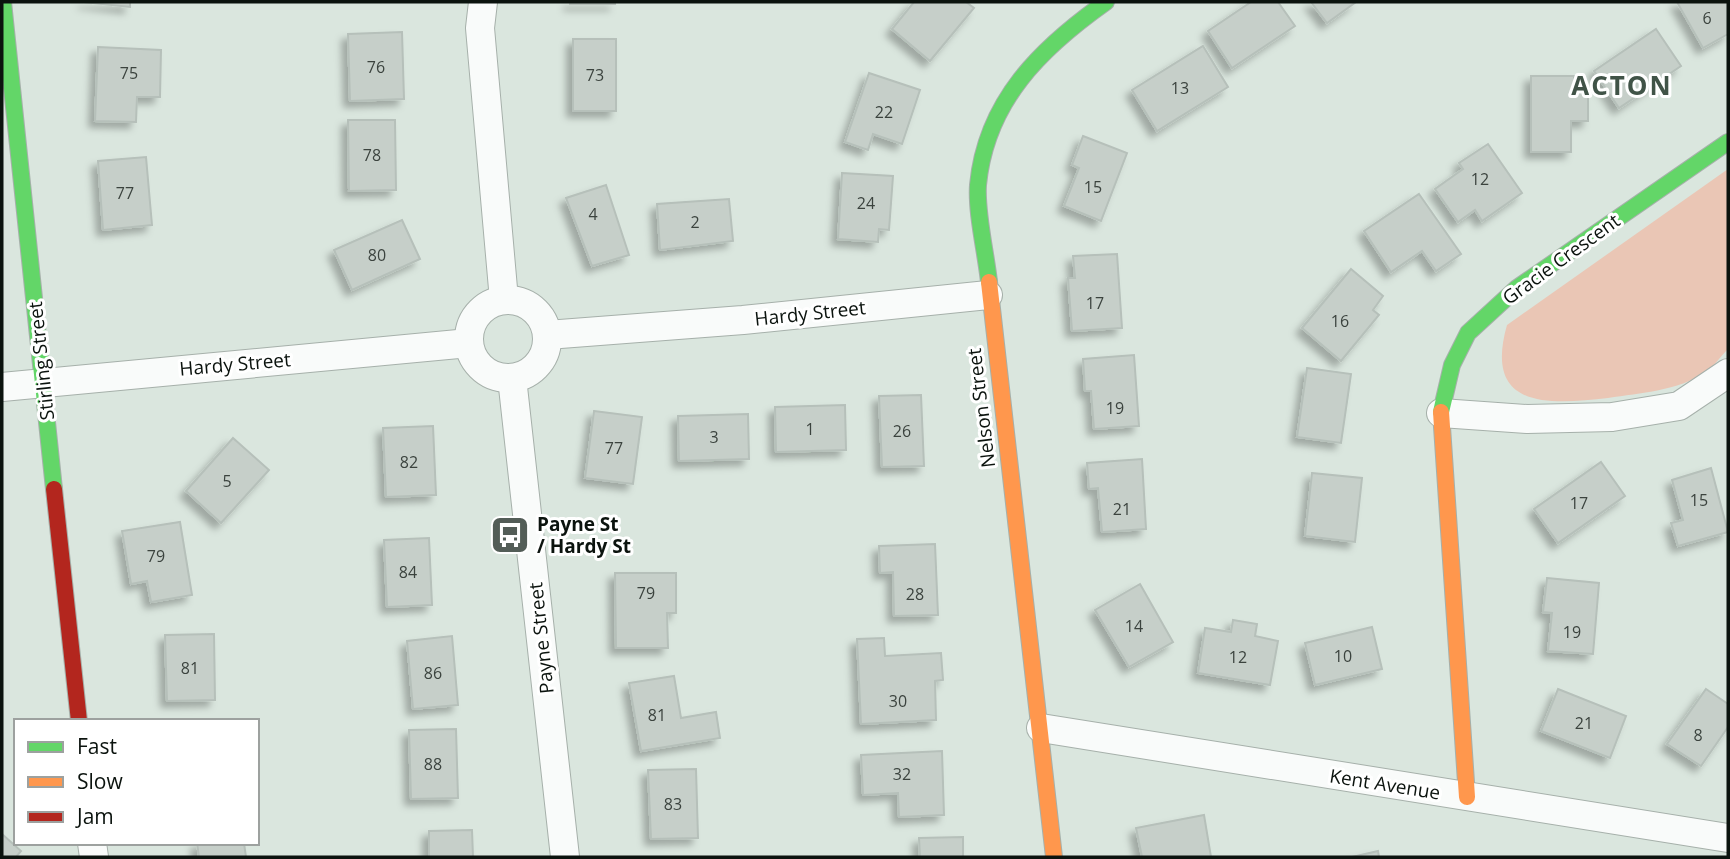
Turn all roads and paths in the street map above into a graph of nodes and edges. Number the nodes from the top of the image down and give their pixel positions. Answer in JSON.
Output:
{"nodes":[{"id":1,"x":3,"y":2,"type":"edge"},
{"id":2,"x":483,"y":2,"type":"edge"},
{"id":3,"x":1106,"y":2,"type":"edge"},
{"id":4,"x":1728,"y":142,"type":"edge"},
{"id":5,"x":988,"y":295,"type":"junction"},
{"id":6,"x":504,"y":300,"type":"junction"},
{"id":7,"x":547,"y":335,"type":"junction"},
{"id":8,"x":469,"y":342,"type":"junction"},
{"id":9,"x":1728,"y":373,"type":"edge"},
{"id":10,"x":512,"y":378,"type":"junction"},
{"id":11,"x":44,"y":382,"type":"junction"},
{"id":12,"x":2,"y":387,"type":"edge"},
{"id":13,"x":1441,"y":413,"type":"junction"},
{"id":14,"x":79,"y":719,"type":"edge"},
{"id":15,"x":1041,"y":728,"type":"junction"},
{"id":16,"x":1467,"y":797,"type":"junction"},
{"id":17,"x":1728,"y":838,"type":"edge"},
{"id":18,"x":565,"y":857,"type":"edge"},
{"id":19,"x":1054,"y":857,"type":"edge"}],
"edges":[{"from":1,"to":11,"type":"street","name":"Stirling Street"},
{"from":2,"to":6,"type":"street"},
{"from":3,"to":5,"type":"street","name":"Nelson Street"},
{"from":4,"to":13,"type":"street","name":"Gracie Crescent"},
{"from":5,"to":7,"type":"street","name":"Hardy Street"},
{"from":5,"to":15,"type":"street","name":"Nelson Street"},
{"from":6,"to":7,"type":"street"},
{"from":6,"to":8,"type":"street"},
{"from":7,"to":10,"type":"street"},
{"from":8,"to":10,"type":"street"},
{"from":8,"to":11,"type":"street","name":"Hardy Street"},
{"from":9,"to":13,"type":"street"},
{"from":10,"to":18,"type":"street","name":"Payne Street"},
{"from":11,"to":12,"type":"street","name":"Hardy Street"},
{"from":11,"to":14,"type":"street","name":"Stirling Street"},
{"from":13,"to":16,"type":"street","name":"Gracie Crescent"},
{"from":15,"to":16,"type":"street","name":"Kent Avenue"},
{"from":15,"to":19,"type":"street","name":"Nelson Street"},
{"from":16,"to":17,"type":"street","name":"Kent Avenue"}]}
